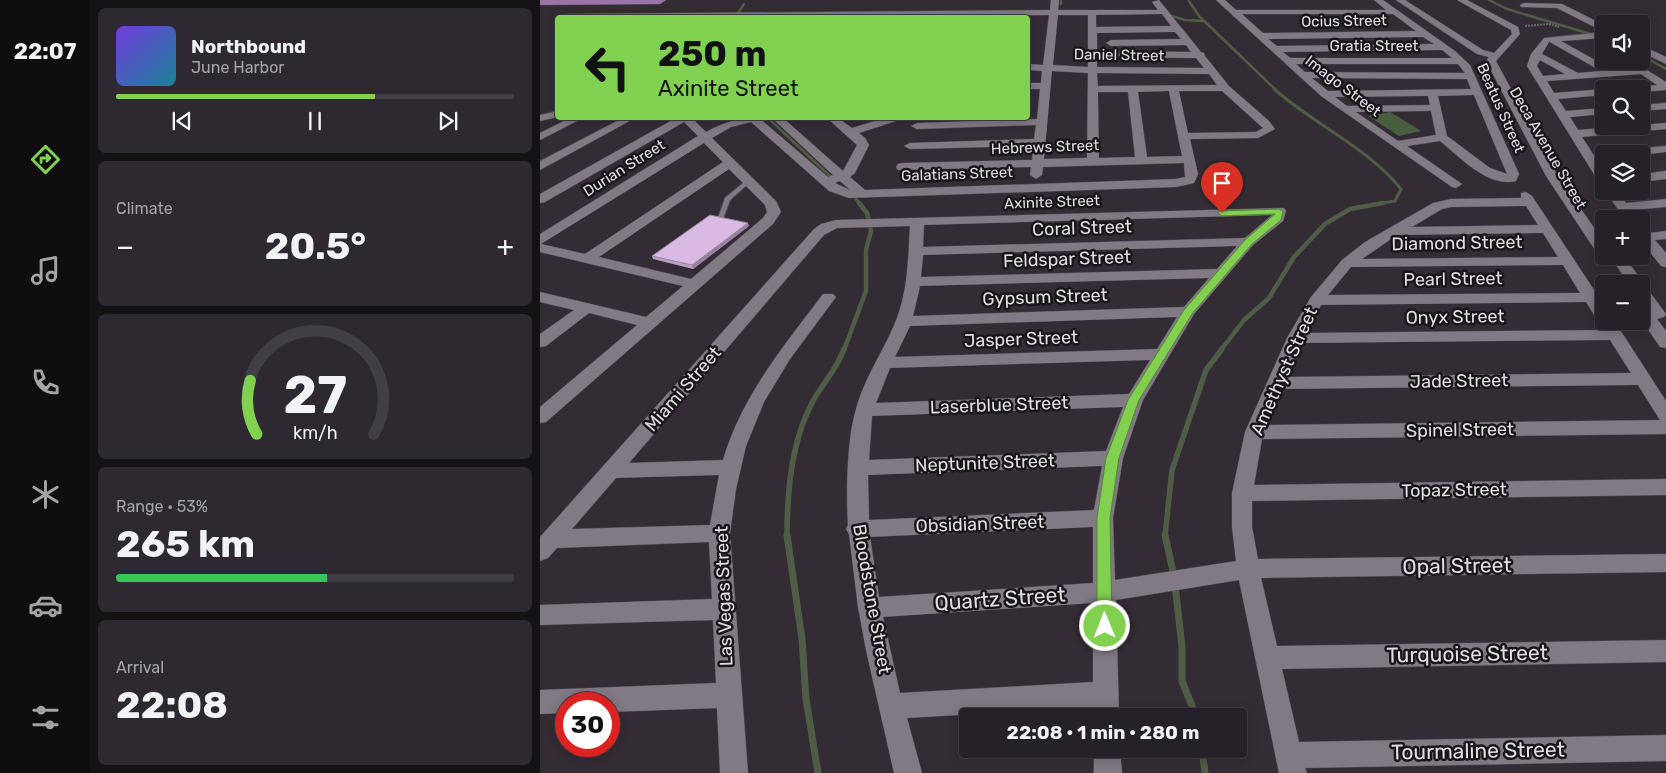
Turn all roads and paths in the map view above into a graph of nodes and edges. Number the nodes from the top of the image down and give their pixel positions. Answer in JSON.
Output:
{"nodes":[{"id":1,"x":561,"y":0,"type":"edge"},
{"id":2,"x":579,"y":0,"type":"edge"},
{"id":3,"x":634,"y":0,"type":"edge"},
{"id":4,"x":660,"y":0,"type":"edge"},
{"id":5,"x":1055,"y":0,"type":"edge"},
{"id":6,"x":1155,"y":0,"type":"edge"},
{"id":7,"x":1220,"y":0,"type":"edge"},
{"id":8,"x":1378,"y":0,"type":"edge"},
{"id":9,"x":1400,"y":0,"type":"edge"},
{"id":10,"x":1461,"y":0,"type":"edge"},
{"id":11,"x":540,"y":1,"type":"edge"},
{"id":12,"x":1469,"y":3,"type":"edge"},
{"id":13,"x":1518,"y":5,"type":"dead end"},
{"id":14,"x":736,"y":6,"type":"dead end"},
{"id":15,"x":1235,"y":12,"type":"junction"},
{"id":16,"x":1395,"y":12,"type":"junction"},
{"id":17,"x":747,"y":13,"type":"edge"},
{"id":18,"x":1054,"y":13,"type":"junction"},
{"id":19,"x":568,"y":15,"type":"edge"},
{"id":20,"x":732,"y":15,"type":"edge"},
{"id":21,"x":769,"y":15,"type":"edge"},
{"id":22,"x":1020,"y":15,"type":"edge"},
{"id":23,"x":1092,"y":15,"type":"junction"},
{"id":24,"x":1165,"y":15,"type":"junction"},
{"id":25,"x":1392,"y":23,"type":"dead end"},
{"id":26,"x":1411,"y":23,"type":"junction"},
{"id":27,"x":1093,"y":30,"type":"junction"},
{"id":28,"x":1178,"y":30,"type":"junction"},
{"id":29,"x":1595,"y":31,"type":"edge"},
{"id":30,"x":1426,"y":34,"type":"junction"},
{"id":31,"x":1595,"y":35,"type":"edge"},
{"id":32,"x":1261,"y":36,"type":"junction"},
{"id":33,"x":1581,"y":36,"type":"junction"},
{"id":34,"x":1550,"y":39,"type":"junction"},
{"id":35,"x":1190,"y":42,"type":"junction"},
{"id":36,"x":1093,"y":43,"type":"junction"},
{"id":37,"x":1595,"y":43,"type":"edge"},
{"id":38,"x":1444,"y":47,"type":"junction"},
{"id":39,"x":1272,"y":49,"type":"junction"},
{"id":40,"x":1650,"y":53,"type":"edge"},
{"id":41,"x":1093,"y":54,"type":"junction"},
{"id":42,"x":1536,"y":54,"type":"junction"},
{"id":43,"x":1200,"y":55,"type":"junction"},
{"id":44,"x":1496,"y":56,"type":"junction"},
{"id":45,"x":1462,"y":61,"type":"junction"},
{"id":46,"x":1666,"y":61,"type":"edge"},
{"id":47,"x":1286,"y":62,"type":"junction"},
{"id":48,"x":1030,"y":67,"type":"edge"},
{"id":49,"x":1048,"y":68,"type":"junction"},
{"id":50,"x":1092,"y":70,"type":"junction"},
{"id":51,"x":1211,"y":71,"type":"junction"},
{"id":52,"x":1644,"y":71,"type":"joint"},
{"id":53,"x":1611,"y":73,"type":"junction"},
{"id":54,"x":1303,"y":76,"type":"junction"},
{"id":55,"x":1472,"y":76,"type":"junction"},
{"id":56,"x":1576,"y":76,"type":"junction"},
{"id":57,"x":1539,"y":79,"type":"junction"},
{"id":58,"x":1030,"y":86,"type":"edge"},
{"id":59,"x":1047,"y":86,"type":"junction"},
{"id":60,"x":1666,"y":86,"type":"edge"},
{"id":61,"x":1173,"y":88,"type":"junction"},
{"id":62,"x":1225,"y":88,"type":"junction"},
{"id":63,"x":1650,"y":88,"type":"edge"},
{"id":64,"x":1092,"y":89,"type":"junction"},
{"id":65,"x":1133,"y":89,"type":"junction"},
{"id":66,"x":1432,"y":92,"type":"junction"},
{"id":67,"x":1479,"y":92,"type":"junction"},
{"id":68,"x":1595,"y":93,"type":"edge"},
{"id":69,"x":1325,"y":94,"type":"junction"},
{"id":70,"x":1550,"y":97,"type":"junction"},
{"id":71,"x":1666,"y":106,"type":"edge"},
{"id":72,"x":1650,"y":107,"type":"edge"},
{"id":73,"x":1436,"y":108,"type":"junction"},
{"id":74,"x":1345,"y":109,"type":"junction"},
{"id":75,"x":1595,"y":112,"type":"edge"},
{"id":76,"x":555,"y":115,"type":"edge"},
{"id":77,"x":1561,"y":115,"type":"junction"},
{"id":78,"x":540,"y":118,"type":"edge"},
{"id":79,"x":574,"y":120,"type":"edge"},
{"id":80,"x":626,"y":120,"type":"edge"},
{"id":81,"x":680,"y":120,"type":"edge"},
{"id":82,"x":686,"y":120,"type":"edge"},
{"id":83,"x":746,"y":120,"type":"edge"},
{"id":84,"x":755,"y":120,"type":"edge"},
{"id":85,"x":779,"y":120,"type":"edge"},
{"id":86,"x":835,"y":120,"type":"edge"},
{"id":87,"x":889,"y":120,"type":"edge"},
{"id":88,"x":918,"y":122,"type":"edge"},
{"id":89,"x":1042,"y":122,"type":"junction"},
{"id":90,"x":1666,"y":126,"type":"edge"},
{"id":91,"x":850,"y":132,"type":"junction"},
{"id":92,"x":1573,"y":134,"type":"junction"},
{"id":93,"x":1184,"y":136,"type":"junction"},
{"id":94,"x":540,"y":137,"type":"edge"},
{"id":95,"x":705,"y":137,"type":"junction"},
{"id":96,"x":1442,"y":137,"type":"junction"},
{"id":97,"x":1040,"y":142,"type":"junction"},
{"id":98,"x":1398,"y":144,"type":"junction"},
{"id":99,"x":910,"y":146,"type":"junction"},
{"id":100,"x":1666,"y":149,"type":"edge"},
{"id":101,"x":1650,"y":151,"type":"edge"},
{"id":102,"x":1595,"y":156,"type":"edge"},
{"id":103,"x":1588,"y":157,"type":"junction"},
{"id":104,"x":1189,"y":159,"type":"junction"},
{"id":105,"x":1141,"y":160,"type":"junction"},
{"id":106,"x":1093,"y":162,"type":"junction"},
{"id":107,"x":730,"y":163,"type":"junction"},
{"id":108,"x":1037,"y":163,"type":"junction"},
{"id":109,"x":540,"y":166,"type":"edge"},
{"id":110,"x":1595,"y":168,"type":"edge"},
{"id":111,"x":842,"y":176,"type":"junction"},
{"id":112,"x":1666,"y":176,"type":"edge"},
{"id":113,"x":1650,"y":177,"type":"edge"},
{"id":114,"x":898,"y":180,"type":"junction"},
{"id":115,"x":748,"y":181,"type":"junction"},
{"id":116,"x":826,"y":182,"type":"junction"},
{"id":117,"x":1560,"y":182,"type":"junction"},
{"id":118,"x":1456,"y":184,"type":"dead end"},
{"id":119,"x":1036,"y":188,"type":"junction"},
{"id":120,"x":862,"y":194,"type":"junction"},
{"id":121,"x":540,"y":199,"type":"edge"},
{"id":122,"x":1617,"y":200,"type":"edge"},
{"id":123,"x":1666,"y":203,"type":"edge"},
{"id":124,"x":1623,"y":208,"type":"joint"},
{"id":125,"x":721,"y":218,"type":"edge"},
{"id":126,"x":918,"y":222,"type":"junction"},
{"id":127,"x":826,"y":227,"type":"joint"},
{"id":128,"x":1595,"y":227,"type":"edge"},
{"id":129,"x":1547,"y":229,"type":"junction"},
{"id":130,"x":1392,"y":231,"type":"junction"},
{"id":131,"x":1650,"y":234,"type":"edge"},
{"id":132,"x":1666,"y":235,"type":"edge"},
{"id":133,"x":1595,"y":238,"type":"edge"},
{"id":134,"x":540,"y":240,"type":"edge"},
{"id":135,"x":1248,"y":242,"type":"junction"},
{"id":136,"x":1650,"y":242,"type":"edge"},
{"id":137,"x":540,"y":248,"type":"edge"},
{"id":138,"x":916,"y":252,"type":"junction"},
{"id":139,"x":587,"y":259,"type":"junction"},
{"id":140,"x":1567,"y":261,"type":"junction"},
{"id":141,"x":1666,"y":262,"type":"edge"},
{"id":142,"x":1346,"y":263,"type":"junction"},
{"id":143,"x":1221,"y":273,"type":"junction"},
{"id":144,"x":914,"y":282,"type":"junction"},
{"id":145,"x":694,"y":284,"type":"junction"},
{"id":146,"x":540,"y":297,"type":"edge"},
{"id":147,"x":828,"y":297,"type":"dead end"},
{"id":148,"x":1590,"y":297,"type":"junction"},
{"id":149,"x":1316,"y":300,"type":"junction"},
{"id":150,"x":1650,"y":303,"type":"edge"},
{"id":151,"x":1595,"y":305,"type":"edge"},
{"id":152,"x":586,"y":308,"type":"junction"},
{"id":153,"x":1188,"y":312,"type":"junction"},
{"id":154,"x":1650,"y":320,"type":"edge"},
{"id":155,"x":904,"y":321,"type":"junction"},
{"id":156,"x":649,"y":323,"type":"junction"},
{"id":157,"x":1666,"y":325,"type":"edge"},
{"id":158,"x":1595,"y":326,"type":"edge"},
{"id":159,"x":1611,"y":330,"type":"edge"},
{"id":160,"x":1295,"y":338,"type":"junction"},
{"id":161,"x":540,"y":342,"type":"edge"},
{"id":162,"x":1666,"y":343,"type":"edge"},
{"id":163,"x":1161,"y":354,"type":"junction"},
{"id":164,"x":883,"y":363,"type":"junction"},
{"id":165,"x":1642,"y":379,"type":"junction"},
{"id":166,"x":1276,"y":383,"type":"junction"},
{"id":167,"x":1134,"y":400,"type":"junction"},
{"id":168,"x":865,"y":410,"type":"junction"},
{"id":169,"x":1666,"y":415,"type":"edge"},
{"id":170,"x":540,"y":417,"type":"edge"},
{"id":171,"x":1666,"y":427,"type":"edge"},
{"id":172,"x":1254,"y":432,"type":"junction"},
{"id":173,"x":1113,"y":458,"type":"junction"},
{"id":174,"x":730,"y":468,"type":"junction"},
{"id":175,"x":857,"y":468,"type":"junction"},
{"id":176,"x":612,"y":471,"type":"junction"},
{"id":177,"x":1666,"y":487,"type":"edge"},
{"id":178,"x":1242,"y":493,"type":"junction"},
{"id":179,"x":1104,"y":518,"type":"junction"},
{"id":180,"x":858,"y":529,"type":"junction"},
{"id":181,"x":719,"y":534,"type":"junction"},
{"id":182,"x":546,"y":545,"type":"edge"},
{"id":183,"x":1666,"y":563,"type":"edge"},
{"id":184,"x":1248,"y":569,"type":"junction"},
{"id":185,"x":1104,"y":592,"type":"junction"},
{"id":186,"x":871,"y":608,"type":"junction"},
{"id":187,"x":724,"y":609,"type":"junction"},
{"id":188,"x":540,"y":615,"type":"edge"},
{"id":189,"x":1666,"y":651,"type":"edge"},
{"id":190,"x":1268,"y":658,"type":"junction"},
{"id":191,"x":728,"y":695,"type":"junction"},
{"id":192,"x":540,"y":702,"type":"edge"},
{"id":193,"x":1106,"y":705,"type":"edge"},
{"id":194,"x":891,"y":706,"type":"junction"},
{"id":195,"x":1666,"y":748,"type":"edge"},
{"id":196,"x":1107,"y":758,"type":"edge"},
{"id":197,"x":1291,"y":764,"type":"edge"},
{"id":198,"x":734,"y":773,"type":"edge"},
{"id":199,"x":908,"y":773,"type":"edge"},
{"id":200,"x":1108,"y":773,"type":"edge"}],
"edges":[{"from":1,"to":2,"type":"main road"},
{"from":1,"to":11,"type":"main road"},
{"from":2,"to":3,"type":"main road"},
{"from":2,"to":19,"type":"street"},
{"from":3,"to":4,"type":"main road"},
{"from":5,"to":18,"type":"street"},
{"from":6,"to":24,"type":"street"},
{"from":7,"to":15,"type":"street","name":"Imago Street"},
{"from":8,"to":16,"type":"street","name":"Beatus Street"},
{"from":9,"to":44,"type":"street"},
{"from":10,"to":12,"type":"street"},
{"from":12,"to":44,"type":"street"},
{"from":13,"to":29,"type":"street"},
{"from":14,"to":20,"type":"street"},
{"from":15,"to":16,"type":"street"},
{"from":15,"to":32,"type":"street","name":"Imago Street"},
{"from":16,"to":26,"type":"street","name":"Beatus Street"},
{"from":17,"to":21,"type":"street"},
{"from":18,"to":22,"type":"street"},
{"from":18,"to":23,"type":"street"},
{"from":18,"to":49,"type":"street"},
{"from":23,"to":24,"type":"street"},
{"from":23,"to":27,"type":"street"},
{"from":24,"to":28,"type":"street"},
{"from":25,"to":26,"type":"street"},
{"from":26,"to":30,"type":"street","name":"Beatus Street"},
{"from":27,"to":28,"type":"street"},
{"from":27,"to":36,"type":"street"},
{"from":28,"to":35,"type":"street"},
{"from":30,"to":32,"type":"street","name":"Ocius Street"},
{"from":30,"to":38,"type":"street","name":"Beatus Street"},
{"from":31,"to":33,"type":"street"},
{"from":32,"to":39,"type":"street","name":"Imago Street"},
{"from":33,"to":34,"type":"street"},
{"from":33,"to":37,"type":"street"},
{"from":34,"to":42,"type":"street"},
{"from":34,"to":53,"type":"street"},
{"from":35,"to":36,"type":"street"},
{"from":35,"to":43,"type":"street"},
{"from":36,"to":41,"type":"street"},
{"from":38,"to":39,"type":"street"},
{"from":38,"to":45,"type":"street","name":"Beatus Street"},
{"from":39,"to":47,"type":"street","name":"Imago Street"},
{"from":40,"to":46,"type":"street"},
{"from":41,"to":43,"type":"street"},
{"from":41,"to":50,"type":"street"},
{"from":42,"to":56,"type":"street"},
{"from":42,"to":57,"type":"street"},
{"from":43,"to":51,"type":"street"},
{"from":44,"to":117,"type":"street","name":"Deca Avenue Street"},
{"from":45,"to":47,"type":"street","name":"Gratia Street"},
{"from":45,"to":55,"type":"street","name":"Beatus Street"},
{"from":47,"to":54,"type":"street","name":"Imago Street"},
{"from":48,"to":49,"type":"street","name":"Daniel Street"},
{"from":49,"to":50,"type":"street","name":"Daniel Street"},
{"from":49,"to":59,"type":"street"},
{"from":50,"to":51,"type":"street","name":"Daniel Street"},
{"from":50,"to":64,"type":"street"},
{"from":51,"to":62,"type":"street"},
{"from":52,"to":53,"type":"street"},
{"from":52,"to":60,"type":"street"},
{"from":53,"to":56,"type":"street"},
{"from":54,"to":55,"type":"street"},
{"from":54,"to":69,"type":"street","name":"Imago Street"},
{"from":55,"to":67,"type":"street","name":"Beatus Street"},
{"from":56,"to":57,"type":"street"},
{"from":57,"to":70,"type":"street"},
{"from":58,"to":59,"type":"street"},
{"from":59,"to":89,"type":"street"},
{"from":60,"to":63,"type":"street"},
{"from":61,"to":62,"type":"street"},
{"from":61,"to":65,"type":"street"},
{"from":61,"to":93,"type":"street"},
{"from":62,"to":93,"type":"street"},
{"from":64,"to":65,"type":"street"},
{"from":64,"to":106,"type":"street"},
{"from":65,"to":105,"type":"street"},
{"from":66,"to":67,"type":"street"},
{"from":66,"to":69,"type":"street"},
{"from":66,"to":73,"type":"street"},
{"from":67,"to":96,"type":"street","name":"Beatus Street"},
{"from":68,"to":70,"type":"street"},
{"from":69,"to":74,"type":"street","name":"Imago Street"},
{"from":70,"to":77,"type":"street"},
{"from":71,"to":72,"type":"street"},
{"from":73,"to":74,"type":"street"},
{"from":73,"to":96,"type":"street"},
{"from":74,"to":98,"type":"street","name":"Imago Street"},
{"from":75,"to":77,"type":"street"},
{"from":76,"to":78,"type":"street"},
{"from":77,"to":92,"type":"street"},
{"from":79,"to":94,"type":"street"},
{"from":80,"to":109,"type":"street"},
{"from":81,"to":121,"type":"street"},
{"from":82,"to":95,"type":"street"},
{"from":83,"to":95,"type":"street","name":"Durian Street"},
{"from":84,"to":116,"type":"street","name":"Galatians Street"},
{"from":85,"to":111,"type":"street"},
{"from":86,"to":91,"type":"street"},
{"from":87,"to":91,"type":"street"},
{"from":88,"to":89,"type":"street"},
{"from":88,"to":99,"type":"street"},
{"from":89,"to":97,"type":"street"},
{"from":90,"to":92,"type":"street"},
{"from":91,"to":111,"type":"street"},
{"from":92,"to":103,"type":"street"},
{"from":93,"to":104,"type":"street"},
{"from":95,"to":107,"type":"street"},
{"from":95,"to":134,"type":"street","name":"Durian Street"},
{"from":96,"to":98,"type":"street"},
{"from":97,"to":99,"type":"street"},
{"from":97,"to":108,"type":"street"},
{"from":98,"to":118,"type":"street","name":"Imago Street"},
{"from":99,"to":114,"type":"street"},
{"from":100,"to":101,"type":"street"},
{"from":102,"to":103,"type":"street"},
{"from":103,"to":110,"type":"street"},
{"from":104,"to":105,"type":"street","name":"Hebrews Street"},
{"from":104,"to":119,"type":"street","name":"Galatians Street"},
{"from":105,"to":106,"type":"street","name":"Hebrews Street"},
{"from":106,"to":108,"type":"street","name":"Hebrews Street"},
{"from":107,"to":115,"type":"street"},
{"from":107,"to":139,"type":"street"},
{"from":108,"to":114,"type":"street","name":"Hebrews Street"},
{"from":108,"to":119,"type":"street"},
{"from":111,"to":116,"type":"street"},
{"from":111,"to":120,"type":"street"},
{"from":112,"to":113,"type":"street"},
{"from":114,"to":119,"type":"street","name":"Galatians Street"},
{"from":114,"to":120,"type":"street","name":"Galatians Street"},
{"from":115,"to":125,"type":"lane"},
{"from":115,"to":145,"type":"street"},
{"from":116,"to":120,"type":"street","name":"Galatians Street"},
{"from":117,"to":128,"type":"street","name":"Deca Avenue Street"},
{"from":117,"to":133,"type":"street","name":"Deca Avenue Street"},
{"from":122,"to":124,"type":"street"},
{"from":123,"to":124,"type":"street"},
{"from":126,"to":127,"type":"street","name":"Axinite Street"},
{"from":126,"to":135,"type":"street","name":"Axinite Street"},
{"from":126,"to":138,"type":"street","name":"Bloodstone Street"},
{"from":127,"to":176,"type":"street","name":"Miami Street"},
{"from":129,"to":130,"type":"street"},
{"from":129,"to":130,"type":"street","name":"Amethyst Street"},
{"from":129,"to":140,"type":"street"},
{"from":130,"to":142,"type":"street","name":"Amethyst Street"},
{"from":131,"to":132,"type":"street"},
{"from":135,"to":138,"type":"street","name":"Coral Street"},
{"from":135,"to":143,"type":"street"},
{"from":136,"to":141,"type":"street"},
{"from":137,"to":139,"type":"street"},
{"from":138,"to":144,"type":"street","name":"Bloodstone Street"},
{"from":139,"to":145,"type":"street"},
{"from":140,"to":142,"type":"street","name":"Diamond Street"},
{"from":140,"to":148,"type":"street"},
{"from":142,"to":149,"type":"street","name":"Amethyst Street"},
{"from":143,"to":144,"type":"street","name":"Feldspar Street"},
{"from":143,"to":153,"type":"street"},
{"from":144,"to":155,"type":"street","name":"Bloodstone Street"},
{"from":145,"to":156,"type":"street"},
{"from":146,"to":152,"type":"street"},
{"from":147,"to":174,"type":"street","name":"Las Vegas Street"},
{"from":148,"to":149,"type":"street","name":"Pearl Street"},
{"from":148,"to":151,"type":"street"},
{"from":149,"to":160,"type":"street","name":"Amethyst Street"},
{"from":150,"to":157,"type":"street"},
{"from":152,"to":156,"type":"street"},
{"from":152,"to":161,"type":"street"},
{"from":153,"to":155,"type":"street","name":"Gypsum Street"},
{"from":153,"to":163,"type":"street"},
{"from":154,"to":162,"type":"street"},
{"from":155,"to":164,"type":"street","name":"Bloodstone Street"},
{"from":156,"to":170,"type":"street"},
{"from":158,"to":160,"type":"street","name":"Onyx Street"},
{"from":159,"to":165,"type":"street"},
{"from":160,"to":166,"type":"street","name":"Amethyst Street"},
{"from":163,"to":164,"type":"street","name":"Jasper Street"},
{"from":163,"to":167,"type":"street"},
{"from":164,"to":168,"type":"street","name":"Bloodstone Street"},
{"from":165,"to":166,"type":"street","name":"Jade Street"},
{"from":165,"to":169,"type":"street"},
{"from":166,"to":172,"type":"street","name":"Amethyst Street"},
{"from":167,"to":168,"type":"street","name":"Laserblue Street"},
{"from":167,"to":173,"type":"street"},
{"from":168,"to":175,"type":"street","name":"Bloodstone Street"},
{"from":171,"to":172,"type":"street","name":"Spinel Street"},
{"from":172,"to":178,"type":"street","name":"Amethyst Street"},
{"from":173,"to":175,"type":"street","name":"Neptunite Street"},
{"from":173,"to":179,"type":"street"},
{"from":174,"to":176,"type":"street"},
{"from":174,"to":181,"type":"street","name":"Las Vegas Street"},
{"from":175,"to":180,"type":"street","name":"Bloodstone Street"},
{"from":176,"to":182,"type":"street","name":"Miami Street"},
{"from":177,"to":178,"type":"street","name":"Topaz Street"},
{"from":178,"to":184,"type":"street","name":"Amethyst Street"},
{"from":179,"to":180,"type":"street","name":"Obsidian Street"},
{"from":179,"to":185,"type":"street"},
{"from":180,"to":186,"type":"street","name":"Bloodstone Street"},
{"from":181,"to":182,"type":"street"},
{"from":181,"to":187,"type":"street","name":"Las Vegas Street"},
{"from":183,"to":184,"type":"street","name":"Opal Street"},
{"from":184,"to":185,"type":"street","name":"Quartz Street"},
{"from":184,"to":190,"type":"street","name":"Amethyst Street"},
{"from":185,"to":186,"type":"street","name":"Quartz Street"},
{"from":185,"to":193,"type":"street"},
{"from":186,"to":194,"type":"street","name":"Bloodstone Street"},
{"from":187,"to":188,"type":"street"},
{"from":187,"to":191,"type":"street","name":"Las Vegas Street"},
{"from":189,"to":190,"type":"street","name":"Turquoise Street"},
{"from":190,"to":197,"type":"street","name":"Amethyst Street"},
{"from":191,"to":192,"type":"street"},
{"from":191,"to":198,"type":"street","name":"Las Vegas Street"},
{"from":193,"to":194,"type":"street"},
{"from":194,"to":199,"type":"street","name":"Bloodstone Street"},
{"from":195,"to":197,"type":"street","name":"Tourmaline Street"},
{"from":196,"to":200,"type":"street"}]}
